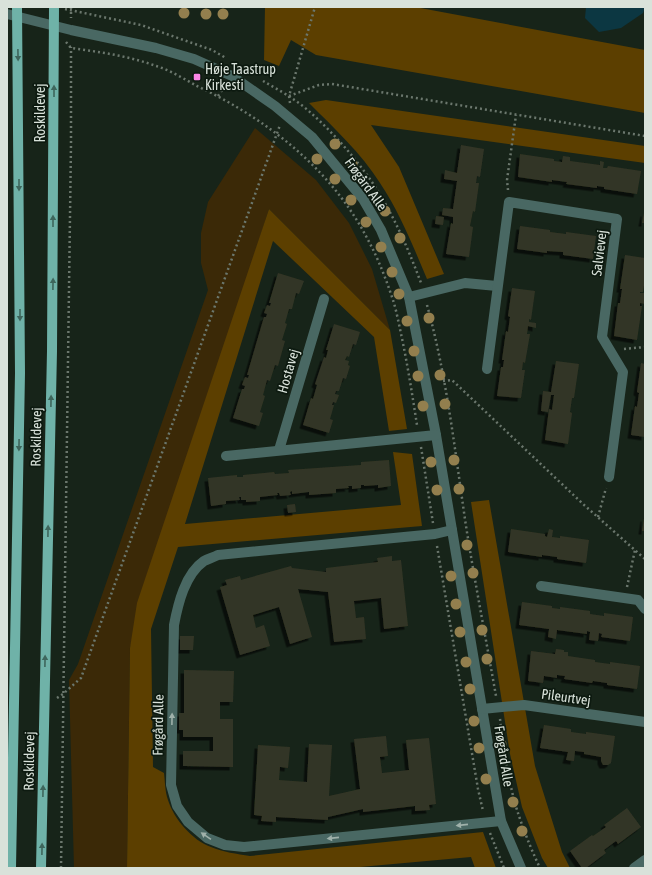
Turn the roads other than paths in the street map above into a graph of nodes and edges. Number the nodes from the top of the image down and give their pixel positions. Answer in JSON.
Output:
{"nodes":[{"id":1,"x":54,"y":7,"type":"edge"},
{"id":2,"x":13,"y":12,"type":"edge"},
{"id":3,"x":54,"y":26,"type":"junction"},
{"id":4,"x":497,"y":286,"type":"junction"},
{"id":5,"x":410,"y":296,"type":"junction"},
{"id":6,"x":324,"y":299,"type":"dead end"},
{"id":7,"x":487,"y":369,"type":"dead end"},
{"id":8,"x":436,"y":435,"type":"junction"},
{"id":9,"x":279,"y":450,"type":"junction"},
{"id":10,"x":226,"y":456,"type":"dead end"},
{"id":11,"x":609,"y":477,"type":"road end"},
{"id":12,"x":452,"y":530,"type":"junction"},
{"id":13,"x":541,"y":586,"type":"dead end"},
{"id":14,"x":645,"y":609,"type":"edge"},
{"id":15,"x":482,"y":709,"type":"junction"},
{"id":16,"x":645,"y":722,"type":"edge"},
{"id":17,"x":501,"y":821,"type":"junction"},
{"id":18,"x":645,"y":860,"type":"edge"},
{"id":19,"x":11,"y":868,"type":"edge"},
{"id":20,"x":41,"y":868,"type":"edge"},
{"id":21,"x":521,"y":868,"type":"edge"},
{"id":22,"x":634,"y":868,"type":"edge"}],
"edges":[{"from":1,"to":3,"type":"main road","name":"Roskildevej"},
{"from":2,"to":3,"type":"street","name":"Frøgård Alle"},
{"from":2,"to":19,"type":"main road","name":"Roskildevej","one_way":true},
{"from":3,"to":5,"type":"street","name":"Frøgård Alle"},
{"from":20,"to":3,"type":"main road","name":"Roskildevej","one_way":true},
{"from":4,"to":5,"type":"street"},
{"from":4,"to":7,"type":"street"},
{"from":4,"to":11,"type":"street","name":"Salvievej"},
{"from":5,"to":8,"type":"street","name":"Frøgård Alle"},
{"from":6,"to":9,"type":"street","name":"Hostavej"},
{"from":8,"to":9,"type":"street"},
{"from":8,"to":12,"type":"street","name":"Frøgård Alle"},
{"from":9,"to":10,"type":"street"},
{"from":12,"to":15,"type":"street","name":"Frøgård Alle"},
{"from":17,"to":12,"type":"street","name":"Frøgård Alle","one_way":true},
{"from":13,"to":14,"type":"street"},
{"from":15,"to":16,"type":"street","name":"Pileurtvej"},
{"from":15,"to":17,"type":"street","name":"Frøgård Alle"},
{"from":17,"to":21,"type":"street","name":"Frøgård Alle"},
{"from":18,"to":22,"type":"street"}]}
